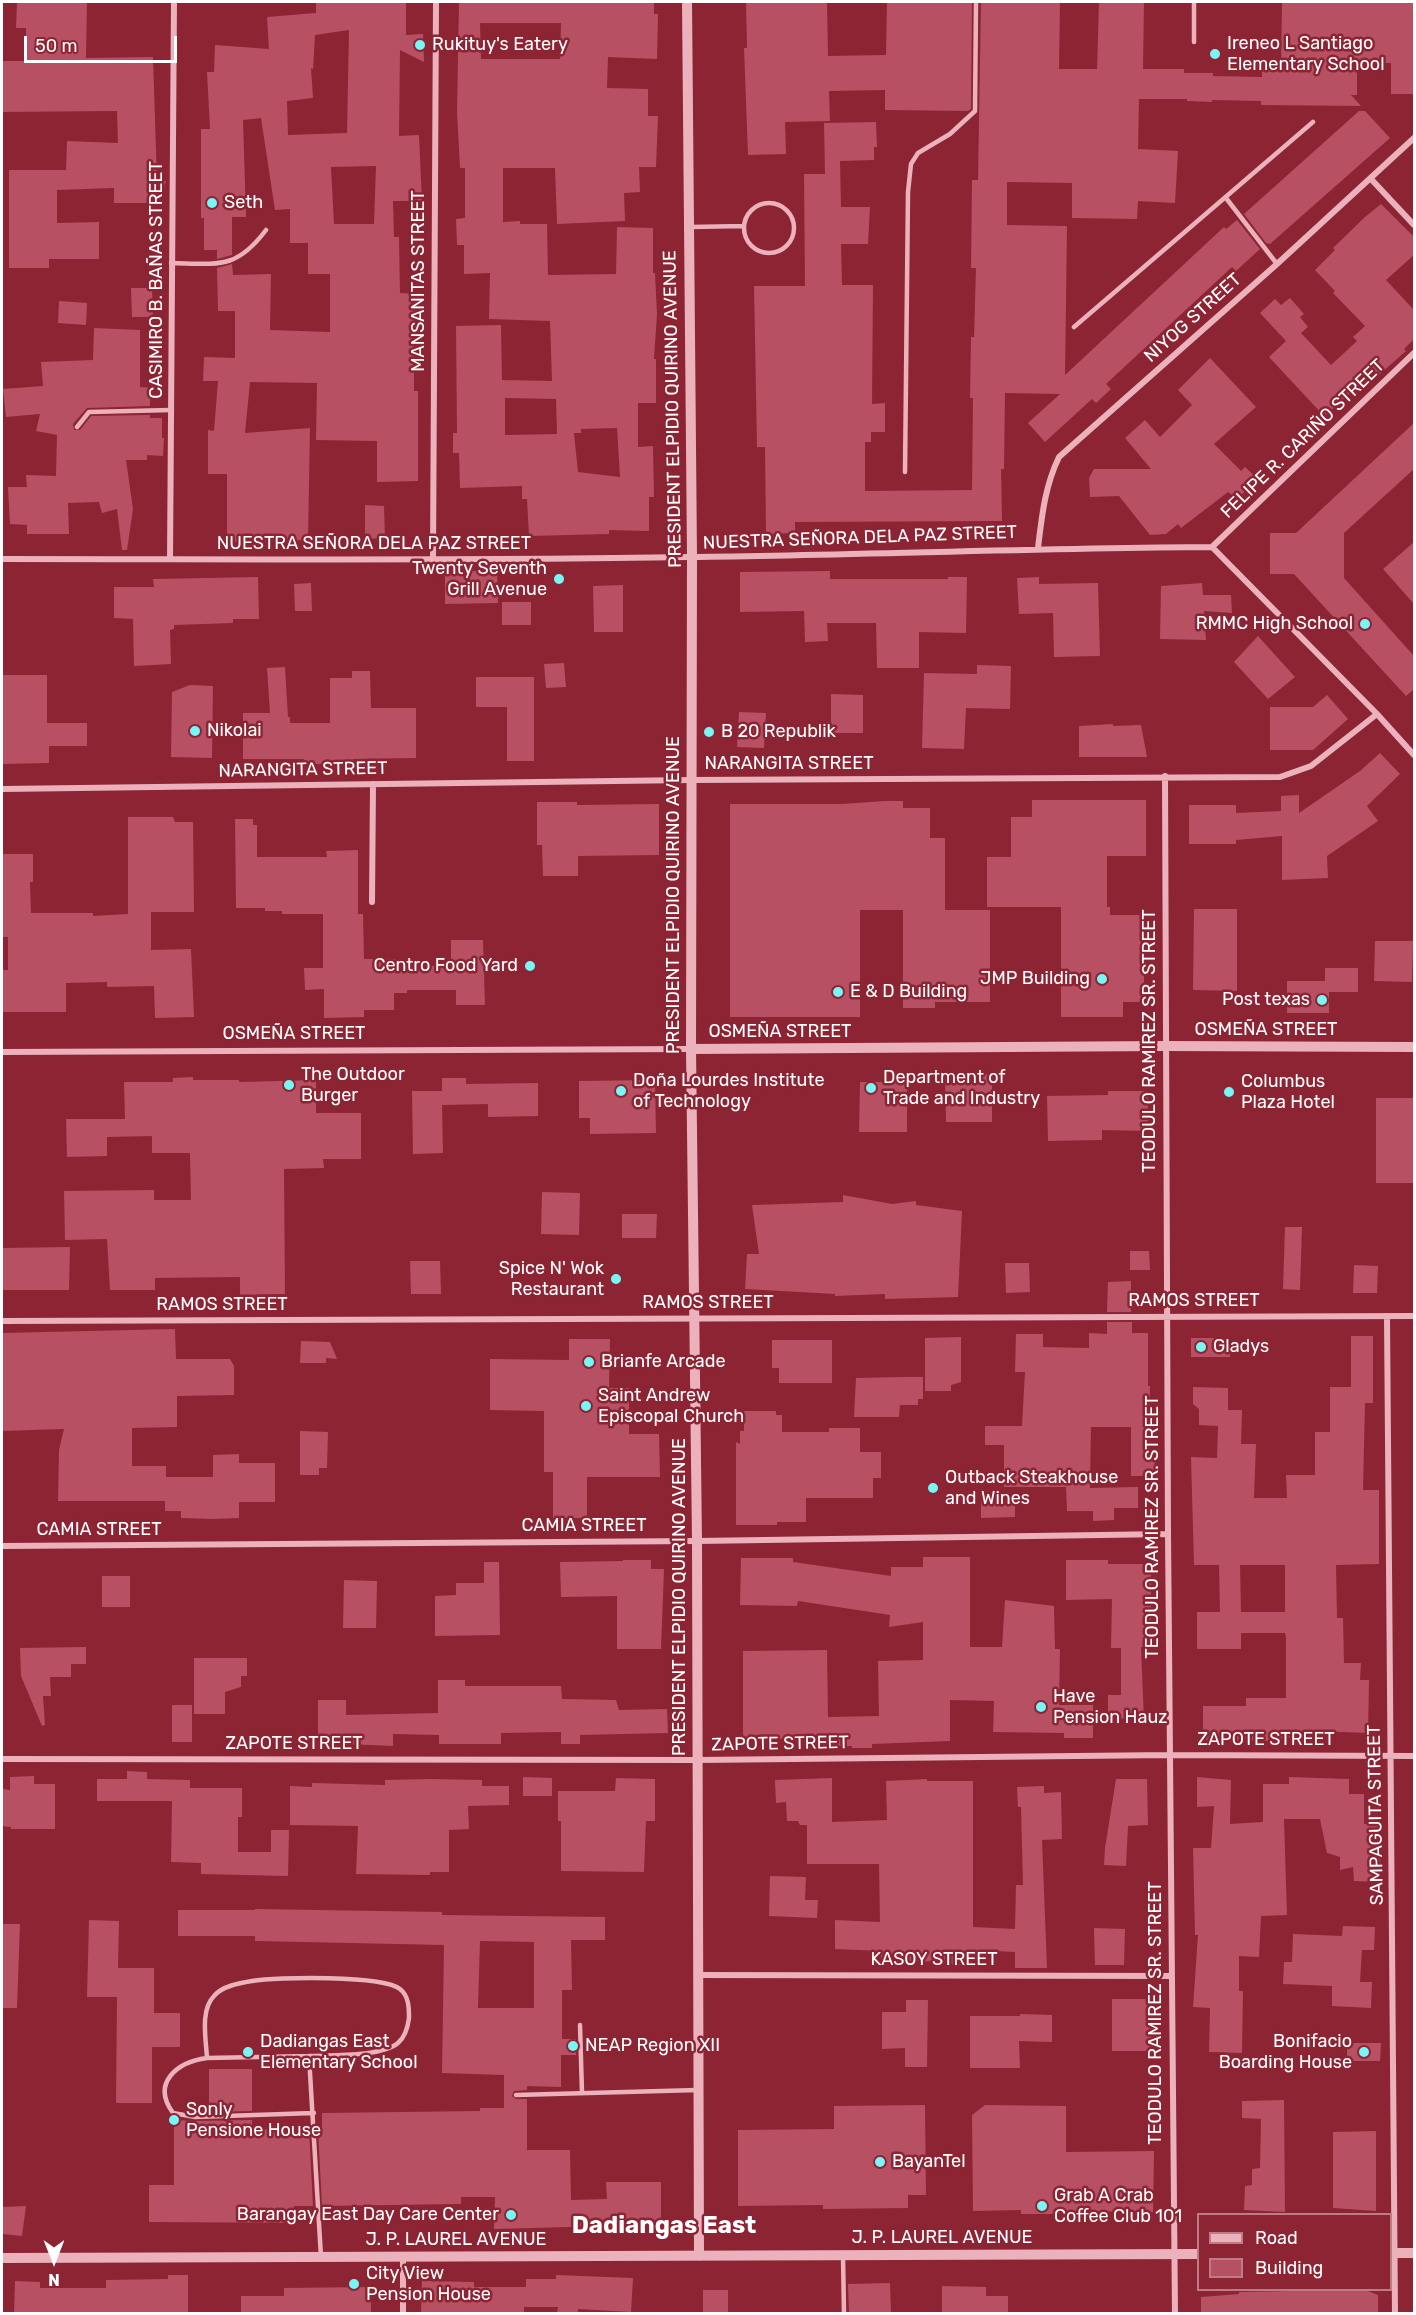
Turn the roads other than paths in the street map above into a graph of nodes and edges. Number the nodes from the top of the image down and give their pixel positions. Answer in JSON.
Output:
{"nodes":[{"id":1,"x":174,"y":2,"type":"edge"},
{"id":2,"x":436,"y":2,"type":"edge"},
{"id":3,"x":687,"y":2,"type":"edge"},
{"id":4,"x":976,"y":2,"type":"edge"},
{"id":5,"x":1194,"y":2,"type":"edge"},
{"id":6,"x":1194,"y":42,"type":"dead end"},
{"id":7,"x":1313,"y":122,"type":"dead end"},
{"id":8,"x":1414,"y":138,"type":"edge"},
{"id":9,"x":1371,"y":179,"type":"junction"},
{"id":10,"x":1226,"y":198,"type":"junction"},
{"id":11,"x":1414,"y":225,"type":"edge"},
{"id":12,"x":744,"y":226,"type":"junction"},
{"id":13,"x":688,"y":227,"type":"junction"},
{"id":14,"x":266,"y":230,"type":"dead end"},
{"id":15,"x":171,"y":263,"type":"junction"},
{"id":16,"x":1277,"y":264,"type":"junction"},
{"id":17,"x":1074,"y":327,"type":"dead end"},
{"id":18,"x":1414,"y":353,"type":"edge"},
{"id":19,"x":171,"y":410,"type":"junction"},
{"id":20,"x":77,"y":427,"type":"dead end"},
{"id":21,"x":905,"y":472,"type":"dead end"},
{"id":22,"x":1212,"y":547,"type":"junction"},
{"id":23,"x":1038,"y":548,"type":"junction"},
{"id":24,"x":692,"y":557,"type":"junction"},
{"id":25,"x":2,"y":559,"type":"edge"},
{"id":26,"x":170,"y":559,"type":"junction"},
{"id":27,"x":433,"y":560,"type":"junction"},
{"id":28,"x":1377,"y":714,"type":"junction"},
{"id":29,"x":1414,"y":755,"type":"edge"},
{"id":30,"x":1165,"y":776,"type":"junction"},
{"id":31,"x":691,"y":780,"type":"junction"},
{"id":32,"x":373,"y":784,"type":"junction"},
{"id":33,"x":2,"y":789,"type":"edge"},
{"id":34,"x":372,"y":902,"type":"dead end"},
{"id":35,"x":1165,"y":1046,"type":"junction"},
{"id":36,"x":1414,"y":1047,"type":"edge"},
{"id":37,"x":691,"y":1049,"type":"junction"},
{"id":38,"x":2,"y":1052,"type":"edge"},
{"id":39,"x":1387,"y":1316,"type":"junction"},
{"id":40,"x":1414,"y":1316,"type":"edge"},
{"id":41,"x":1167,"y":1317,"type":"junction"},
{"id":42,"x":694,"y":1318,"type":"junction"},
{"id":43,"x":2,"y":1321,"type":"edge"},
{"id":44,"x":1168,"y":1534,"type":"junction"},
{"id":45,"x":697,"y":1541,"type":"junction"},
{"id":46,"x":2,"y":1546,"type":"edge"},
{"id":47,"x":1170,"y":1755,"type":"junction"},
{"id":48,"x":1390,"y":1755,"type":"junction"},
{"id":49,"x":1414,"y":1756,"type":"edge"},
{"id":50,"x":2,"y":1759,"type":"edge"},
{"id":51,"x":698,"y":1760,"type":"junction"},
{"id":52,"x":697,"y":1974,"type":"junction"},
{"id":53,"x":1171,"y":1976,"type":"junction"},
{"id":54,"x":580,"y":2025,"type":"dead end"},
{"id":55,"x":309,"y":2056,"type":"junction"},
{"id":56,"x":207,"y":2058,"type":"junction"},
{"id":57,"x":698,"y":2090,"type":"junction"},
{"id":58,"x":582,"y":2093,"type":"junction"},
{"id":59,"x":516,"y":2095,"type":"dead end"},
{"id":60,"x":314,"y":2113,"type":"junction"},
{"id":61,"x":1393,"y":2253,"type":"edge"},
{"id":62,"x":1414,"y":2253,"type":"edge"},
{"id":63,"x":1173,"y":2254,"type":"junction"},
{"id":64,"x":1197,"y":2254,"type":"edge"},
{"id":65,"x":843,"y":2255,"type":"junction"},
{"id":66,"x":699,"y":2256,"type":"junction"},
{"id":67,"x":321,"y":2257,"type":"junction"},
{"id":68,"x":403,"y":2257,"type":"junction"},
{"id":69,"x":2,"y":2258,"type":"edge"},
{"id":70,"x":402,"y":2313,"type":"edge"},
{"id":71,"x":844,"y":2313,"type":"edge"},
{"id":72,"x":1175,"y":2313,"type":"edge"},
{"id":73,"x":1395,"y":2313,"type":"edge"}],
"edges":[{"from":1,"to":15,"type":"street","name":"CASIMIRO B. BAÑAS STREET"},
{"from":2,"to":27,"type":"street","name":"MANSANITAS STREET"},
{"from":3,"to":13,"type":"street","name":"PRESIDENT ELPIDIO QUIRINO AVENUE"},
{"from":4,"to":21,"type":"lane"},
{"from":5,"to":6,"type":"lane"},
{"from":7,"to":10,"type":"lane"},
{"from":8,"to":9,"type":"street","name":"NIYOG STREET"},
{"from":9,"to":11,"type":"street"},
{"from":9,"to":16,"type":"street","name":"NIYOG STREET"},
{"from":10,"to":16,"type":"lane"},
{"from":10,"to":17,"type":"lane"},
{"from":12,"to":12,"type":"lane"},
{"from":12,"to":13,"type":"lane"},
{"from":13,"to":24,"type":"street","name":"PRESIDENT ELPIDIO QUIRINO AVENUE"},
{"from":14,"to":15,"type":"lane"},
{"from":15,"to":19,"type":"street","name":"CASIMIRO B. BAÑAS STREET"},
{"from":16,"to":23,"type":"street","name":"NIYOG STREET"},
{"from":18,"to":22,"type":"street","name":"FELIPE R. CARIÑO STREET"},
{"from":19,"to":20,"type":"lane"},
{"from":19,"to":26,"type":"street","name":"CASIMIRO B. BAÑAS STREET"},
{"from":22,"to":23,"type":"street","name":"NUESTRA SEÑORA DELA PAZ STREET"},
{"from":22,"to":28,"type":"street"},
{"from":23,"to":24,"type":"street","name":"NUESTRA SEÑORA DELA PAZ STREET"},
{"from":24,"to":27,"type":"street","name":"NUESTRA SEÑORA DELA PAZ STREET"},
{"from":24,"to":31,"type":"street","name":"PRESIDENT ELPIDIO QUIRINO AVENUE"},
{"from":25,"to":26,"type":"street","name":"NUESTRA SEÑORA DELA PAZ STREET"},
{"from":26,"to":27,"type":"street","name":"NUESTRA SEÑORA DELA PAZ STREET"},
{"from":28,"to":29,"type":"street"},
{"from":28,"to":30,"type":"street","name":"NARANGITA STREET"},
{"from":30,"to":31,"type":"street","name":"NARANGITA STREET"},
{"from":30,"to":35,"type":"street","name":"TEODULO RAMIREZ SR. STREET"},
{"from":31,"to":32,"type":"street","name":"NARANGITA STREET"},
{"from":31,"to":37,"type":"street","name":"PRESIDENT ELPIDIO QUIRINO AVENUE"},
{"from":32,"to":33,"type":"street","name":"NARANGITA STREET"},
{"from":32,"to":34,"type":"street"},
{"from":35,"to":36,"type":"street","name":"OSMEÑA STREET"},
{"from":35,"to":37,"type":"street","name":"OSMEÑA STREET"},
{"from":35,"to":41,"type":"street","name":"TEODULO RAMIREZ SR. STREET"},
{"from":37,"to":38,"type":"street","name":"OSMEÑA STREET"},
{"from":37,"to":42,"type":"street","name":"PRESIDENT ELPIDIO QUIRINO AVENUE"},
{"from":39,"to":40,"type":"street","name":"RAMOS STREET"},
{"from":39,"to":41,"type":"street","name":"RAMOS STREET"},
{"from":39,"to":48,"type":"street","name":"SAMPAGUITA STREET"},
{"from":41,"to":42,"type":"street","name":"RAMOS STREET"},
{"from":41,"to":44,"type":"street","name":"TEODULO RAMIREZ SR. STREET"},
{"from":42,"to":43,"type":"street","name":"RAMOS STREET"},
{"from":42,"to":45,"type":"street","name":"PRESIDENT ELPIDIO QUIRINO AVENUE"},
{"from":44,"to":45,"type":"street","name":"CAMIA STREET"},
{"from":44,"to":47,"type":"street","name":"TEODULO RAMIREZ SR. STREET"},
{"from":45,"to":46,"type":"street","name":"CAMIA STREET"},
{"from":45,"to":51,"type":"street","name":"PRESIDENT ELPIDIO QUIRINO AVENUE"},
{"from":47,"to":48,"type":"street","name":"ZAPOTE STREET"},
{"from":47,"to":51,"type":"street","name":"ZAPOTE STREET"},
{"from":47,"to":53,"type":"street","name":"TEODULO RAMIREZ SR. STREET"},
{"from":48,"to":49,"type":"street","name":"ZAPOTE STREET"},
{"from":48,"to":61,"type":"street","name":"SAMPAGUITA STREET"},
{"from":50,"to":51,"type":"street","name":"ZAPOTE STREET"},
{"from":51,"to":52,"type":"street","name":"PRESIDENT ELPIDIO QUIRINO AVENUE"},
{"from":52,"to":53,"type":"street","name":"KASOY STREET"},
{"from":52,"to":57,"type":"street","name":"PRESIDENT ELPIDIO QUIRINO AVENUE"},
{"from":53,"to":63,"type":"street","name":"TEODULO RAMIREZ SR. STREET"},
{"from":54,"to":58,"type":"lane"},
{"from":55,"to":56,"type":"lane"},
{"from":55,"to":56,"type":"lane"},
{"from":55,"to":60,"type":"lane"},
{"from":56,"to":60,"type":"lane"},
{"from":57,"to":58,"type":"lane"},
{"from":57,"to":66,"type":"street","name":"PRESIDENT ELPIDIO QUIRINO AVENUE"},
{"from":58,"to":59,"type":"lane"},
{"from":60,"to":67,"type":"lane"},
{"from":61,"to":62,"type":"street"},
{"from":61,"to":73,"type":"street","name":"SAMPAGUITA STREET"},
{"from":63,"to":64,"type":"street","name":"J. P. LAUREL AVENUE"},
{"from":63,"to":65,"type":"street","name":"J. P. LAUREL AVENUE"},
{"from":63,"to":72,"type":"street","name":"TEODULO RAMIREZ SR. STREET"},
{"from":65,"to":66,"type":"street","name":"J. P. LAUREL AVENUE"},
{"from":65,"to":71,"type":"lane"},
{"from":66,"to":68,"type":"street","name":"J. P. LAUREL AVENUE"},
{"from":67,"to":68,"type":"street","name":"J. P. LAUREL AVENUE"},
{"from":67,"to":69,"type":"street","name":"J. P. LAUREL AVENUE"},
{"from":68,"to":70,"type":"street"}]}
